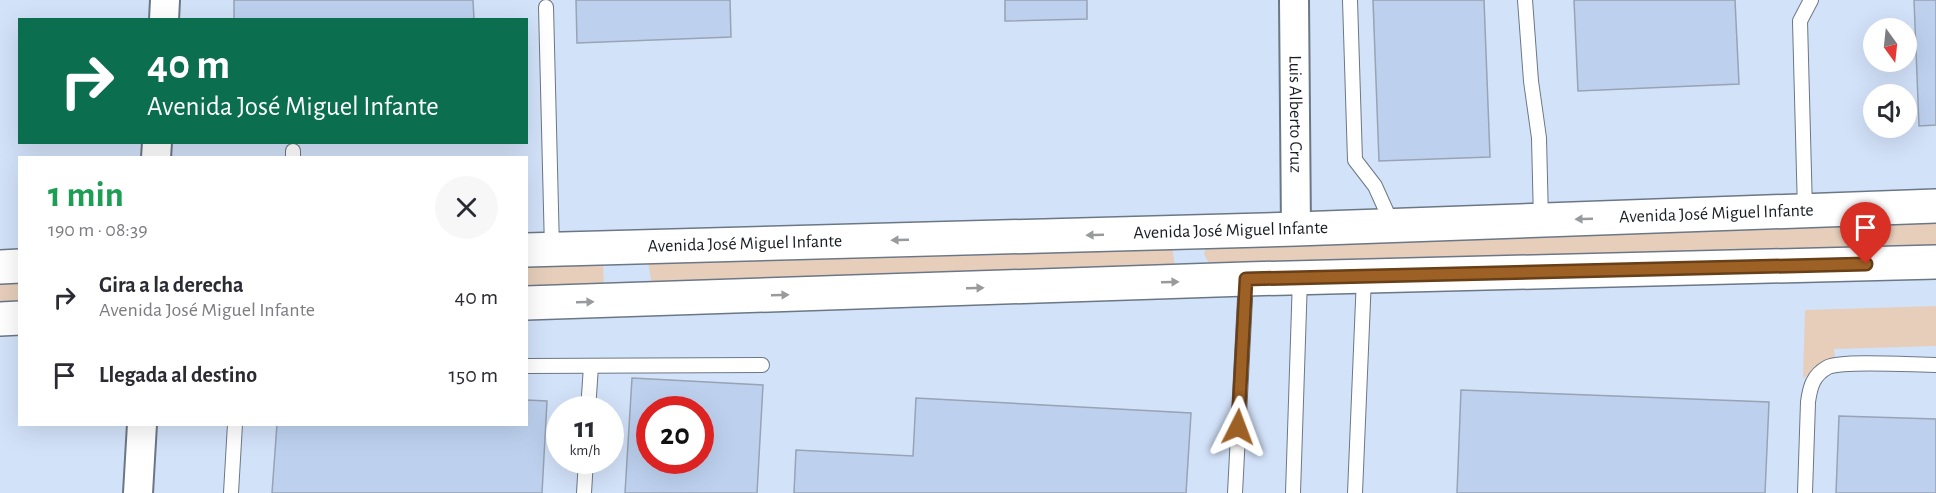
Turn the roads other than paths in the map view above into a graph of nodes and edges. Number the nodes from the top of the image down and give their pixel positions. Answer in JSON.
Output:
{"nodes":[{"id":1,"x":165,"y":0,"type":"edge"},
{"id":2,"x":1294,"y":0,"type":"edge"},
{"id":3,"x":1350,"y":0,"type":"edge"},
{"id":4,"x":1525,"y":0,"type":"edge"},
{"id":5,"x":1811,"y":0,"type":"edge"},
{"id":6,"x":546,"y":7,"type":"dead end"},
{"id":7,"x":164,"y":18,"type":"edge"},
{"id":8,"x":1936,"y":206,"type":"edge"},
{"id":9,"x":1805,"y":211,"type":"junction"},
{"id":10,"x":1541,"y":220,"type":"junction"},
{"id":11,"x":1393,"y":226,"type":"junction"},
{"id":12,"x":1296,"y":229,"type":"junction"},
{"id":13,"x":634,"y":247,"type":"junction"},
{"id":14,"x":539,"y":250,"type":"edge"},
{"id":15,"x":1936,"y":262,"type":"edge"},
{"id":16,"x":0,"y":267,"type":"edge"},
{"id":17,"x":18,"y":267,"type":"edge"},
{"id":18,"x":1364,"y":277,"type":"junction"},
{"id":19,"x":1300,"y":278,"type":"junction"},
{"id":20,"x":1246,"y":279,"type":"junction"},
{"id":21,"x":634,"y":300,"type":"junction"},
{"id":22,"x":528,"y":303,"type":"edge"},
{"id":23,"x":18,"y":318,"type":"edge"},
{"id":24,"x":0,"y":319,"type":"edge"},
{"id":25,"x":762,"y":365,"type":"dead end"},
{"id":26,"x":1936,"y":365,"type":"edge"},
{"id":27,"x":528,"y":366,"type":"edge"},
{"id":28,"x":591,"y":366,"type":"junction"},
{"id":29,"x":589,"y":396,"type":"edge"},
{"id":30,"x":142,"y":426,"type":"edge"},
{"id":31,"x":235,"y":426,"type":"edge"},
{"id":32,"x":585,"y":474,"type":"edge"},
{"id":33,"x":138,"y":493,"type":"edge"},
{"id":34,"x":231,"y":493,"type":"edge"},
{"id":35,"x":584,"y":493,"type":"edge"},
{"id":36,"x":1235,"y":493,"type":"edge"},
{"id":37,"x":1293,"y":493,"type":"edge"},
{"id":38,"x":1355,"y":493,"type":"edge"},
{"id":39,"x":1805,"y":493,"type":"edge"}],
"edges":[{"from":1,"to":7,"type":"street"},
{"from":2,"to":12,"type":"street","name":"Luis Alberto Cruz"},
{"from":3,"to":11,"type":"lane"},
{"from":4,"to":10,"type":"lane"},
{"from":5,"to":9,"type":"lane"},
{"from":6,"to":14,"type":"lane"},
{"from":8,"to":9,"type":"street","name":"Avenida José Miguel Infante"},
{"from":9,"to":10,"type":"street","name":"Avenida José Miguel Infante","one_way":true},
{"from":10,"to":11,"type":"street","name":"Avenida José Miguel Infante"},
{"from":11,"to":12,"type":"street","name":"Avenida José Miguel Infante"},
{"from":12,"to":13,"type":"street","name":"Avenida José Miguel Infante","one_way":true},
{"from":13,"to":14,"type":"street","name":"Avenida José Miguel Infante"},
{"from":13,"to":21,"type":"street"},
{"from":15,"to":18,"type":"street"},
{"from":16,"to":17,"type":"street"},
{"from":18,"to":19,"type":"street"},
{"from":18,"to":38,"type":"lane"},
{"from":19,"to":20,"type":"street"},
{"from":19,"to":37,"type":"lane"},
{"from":21,"to":20,"type":"street","one_way":true},
{"from":20,"to":36,"type":"lane"},
{"from":22,"to":21,"type":"street","one_way":true},
{"from":23,"to":24,"type":"street"},
{"from":25,"to":28,"type":"lane"},
{"from":26,"to":39,"type":"lane"},
{"from":27,"to":28,"type":"lane"},
{"from":28,"to":29,"type":"lane"},
{"from":30,"to":33,"type":"street"},
{"from":31,"to":34,"type":"lane"},
{"from":32,"to":35,"type":"lane"}]}
